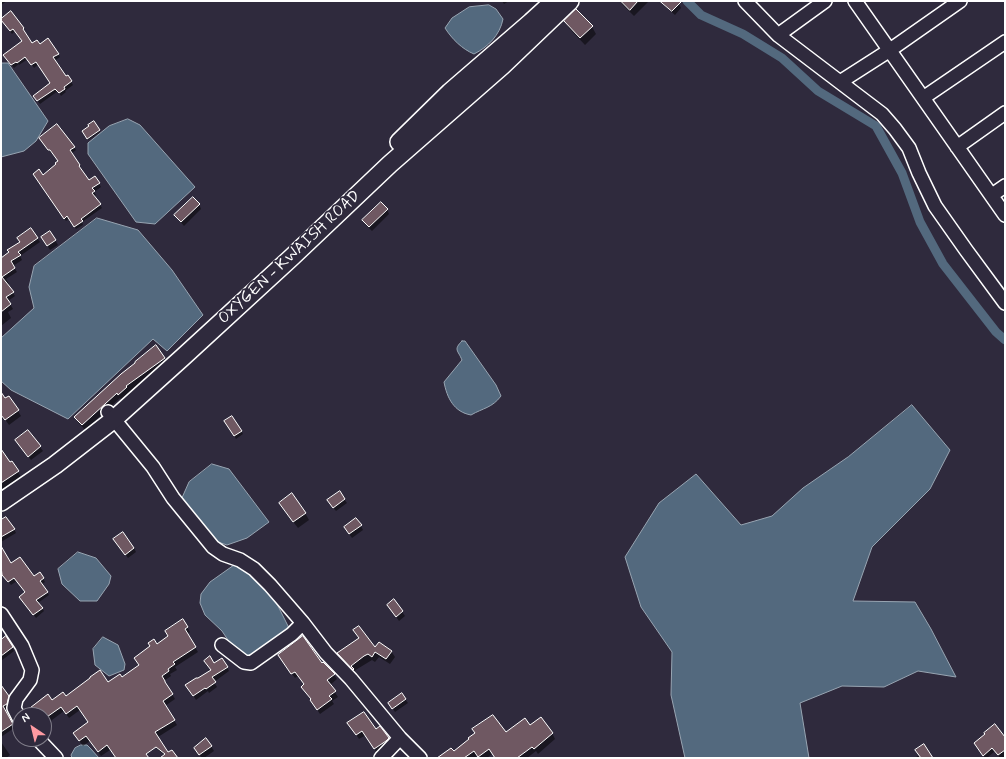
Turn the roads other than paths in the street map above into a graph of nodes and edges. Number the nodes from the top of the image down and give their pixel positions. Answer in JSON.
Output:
{"nodes":[{"id":1,"x":554,"y":1,"type":"edge"},
{"id":2,"x":570,"y":1,"type":"edge"},
{"id":3,"x":745,"y":1,"type":"edge"},
{"id":4,"x":825,"y":1,"type":"edge"},
{"id":5,"x":855,"y":1,"type":"edge"},
{"id":6,"x":960,"y":1,"type":"edge"},
{"id":7,"x":778,"y":35,"type":"junction"},
{"id":8,"x":1005,"y":42,"type":"edge"},
{"id":9,"x":890,"y":50,"type":"junction"},
{"id":10,"x":840,"y":82,"type":"junction"},
{"id":11,"x":923,"y":98,"type":"junction"},
{"id":12,"x":1005,"y":113,"type":"edge"},
{"id":13,"x":957,"y":147,"type":"junction"},
{"id":14,"x":1005,"y":186,"type":"edge"},
{"id":15,"x":992,"y":195,"type":"junction"},
{"id":16,"x":1005,"y":215,"type":"edge"},
{"id":17,"x":1005,"y":303,"type":"edge"},
{"id":18,"x":110,"y":416,"type":"junction"},
{"id":19,"x":1,"y":491,"type":"edge"},
{"id":20,"x":1,"y":502,"type":"edge"},
{"id":21,"x":1,"y":614,"type":"edge"},
{"id":22,"x":303,"y":623,"type":"junction"},
{"id":23,"x":222,"y":645,"type":"dead end"},
{"id":24,"x":14,"y":707,"type":"edge"},
{"id":25,"x":400,"y":738,"type":"junction"},
{"id":26,"x":46,"y":747,"type":"edge"},
{"id":27,"x":56,"y":758,"type":"edge"},
{"id":28,"x":381,"y":758,"type":"edge"},
{"id":29,"x":420,"y":758,"type":"edge"}],
"edges":[{"from":1,"to":18,"type":"main road","name":"OXYGEN - KWAISH ROAD"},
{"from":2,"to":18,"type":"main road","name":"OXYGEN - KWAISH ROAD"},
{"from":3,"to":7,"type":"street"},
{"from":4,"to":7,"type":"street"},
{"from":5,"to":9,"type":"street"},
{"from":6,"to":9,"type":"street"},
{"from":7,"to":10,"type":"street"},
{"from":8,"to":11,"type":"street"},
{"from":9,"to":10,"type":"street"},
{"from":9,"to":11,"type":"street"},
{"from":10,"to":17,"type":"street"},
{"from":11,"to":13,"type":"street"},
{"from":12,"to":13,"type":"street"},
{"from":13,"to":15,"type":"street"},
{"from":14,"to":15,"type":"street"},
{"from":15,"to":16,"type":"street"},
{"from":18,"to":19,"type":"main road","name":"OXYGEN - KWAISH ROAD"},
{"from":18,"to":20,"type":"main road","name":"OXYGEN - KWAISH ROAD"},
{"from":18,"to":22,"type":"street"},
{"from":21,"to":24,"type":"street"},
{"from":22,"to":23,"type":"street"},
{"from":22,"to":25,"type":"street"},
{"from":25,"to":28,"type":"street"},
{"from":25,"to":29,"type":"street"},
{"from":26,"to":27,"type":"street"}]}
